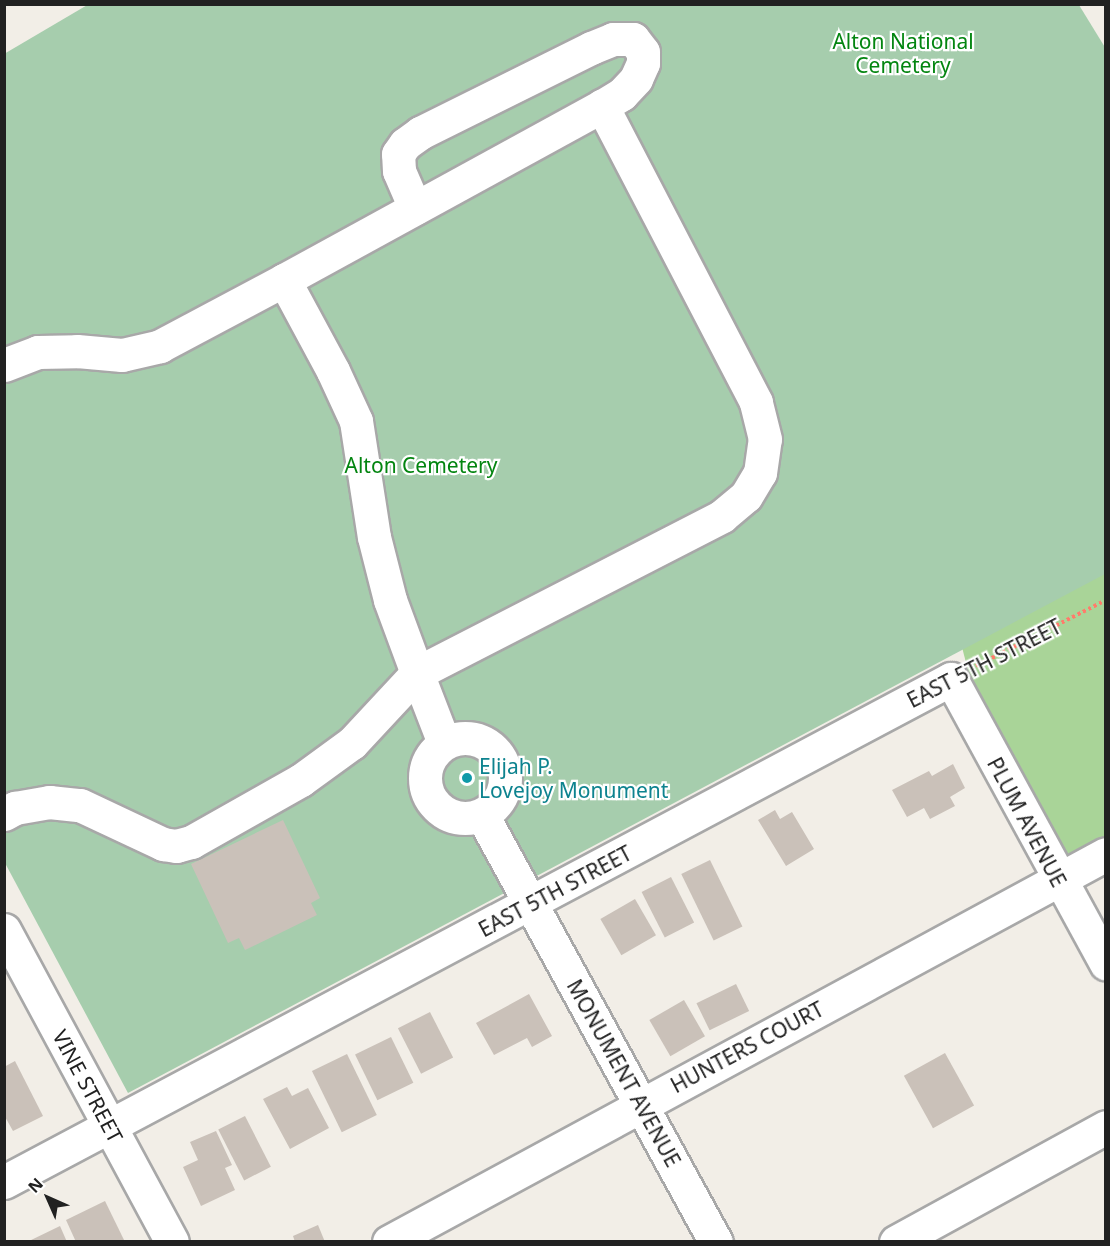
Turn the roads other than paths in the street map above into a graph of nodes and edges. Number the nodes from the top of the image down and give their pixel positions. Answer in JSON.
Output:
{"nodes":[{"id":1,"x":602,"y":106,"type":"junction"},
{"id":2,"x":415,"y":208,"type":"junction"},
{"id":3,"x":284,"y":280,"type":"junction"},
{"id":4,"x":4,"y":365,"type":"edge"},
{"id":5,"x":417,"y":673,"type":"junction"},
{"id":6,"x":951,"y":679,"type":"joint"},
{"id":7,"x":444,"y":743,"type":"junction"},
{"id":8,"x":4,"y":814,"type":"edge"},
{"id":9,"x":482,"y":814,"type":"junction"},
{"id":10,"x":1106,"y":854,"type":"edge"},
{"id":11,"x":1058,"y":879,"type":"junction"},
{"id":12,"x":532,"y":904,"type":"junction"},
{"id":13,"x":4,"y":930,"type":"edge"},
{"id":14,"x":1106,"y":963,"type":"edge"},
{"id":15,"x":640,"y":1105,"type":"junction"},
{"id":16,"x":110,"y":1127,"type":"junction"},
{"id":17,"x":1106,"y":1127,"type":"edge"},
{"id":18,"x":4,"y":1182,"type":"edge"},
{"id":19,"x":172,"y":1242,"type":"edge"},
{"id":20,"x":389,"y":1242,"type":"edge"},
{"id":21,"x":716,"y":1242,"type":"edge"},
{"id":22,"x":896,"y":1242,"type":"edge"}],
"edges":[{"from":1,"to":2,"type":"street"},
{"from":1,"to":2,"type":"street"},
{"from":1,"to":5,"type":"street"},
{"from":2,"to":3,"type":"street"},
{"from":3,"to":4,"type":"street"},
{"from":3,"to":5,"type":"street"},
{"from":5,"to":7,"type":"street"},
{"from":5,"to":8,"type":"street"},
{"from":6,"to":11,"type":"street","name":"PLUM AVENUE"},
{"from":6,"to":12,"type":"street","name":"EAST 5TH STREET"},
{"from":7,"to":9,"type":"street"},
{"from":7,"to":9,"type":"street"},
{"from":9,"to":12,"type":"street","name":"MONUMENT AVENUE"},
{"from":10,"to":11,"type":"street","name":"HUNTERS COURT"},
{"from":11,"to":14,"type":"street","name":"PLUM AVENUE"},
{"from":11,"to":15,"type":"street","name":"HUNTERS COURT"},
{"from":12,"to":15,"type":"street","name":"MONUMENT AVENUE"},
{"from":12,"to":16,"type":"street","name":"EAST 5TH STREET"},
{"from":13,"to":16,"type":"street","name":"VINE STREET"},
{"from":15,"to":20,"type":"street","name":"HUNTERS COURT"},
{"from":15,"to":21,"type":"street","name":"MONUMENT AVENUE"},
{"from":16,"to":18,"type":"street","name":"EAST 5TH STREET"},
{"from":16,"to":19,"type":"street","name":"VINE STREET"},
{"from":17,"to":22,"type":"street"}]}
